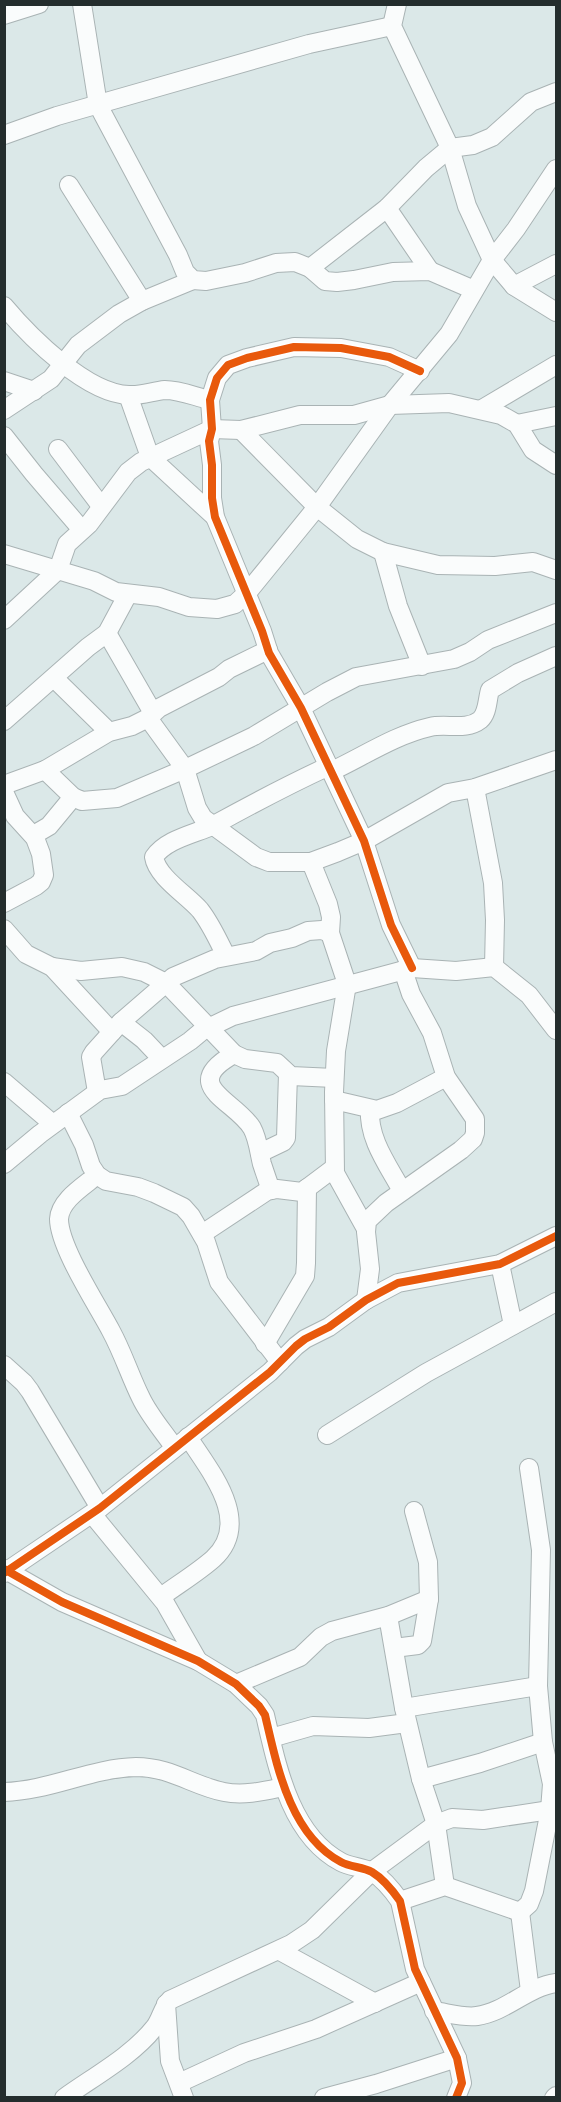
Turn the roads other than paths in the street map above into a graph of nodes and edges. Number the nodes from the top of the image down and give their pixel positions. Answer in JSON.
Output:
{"nodes":[{"id":1,"x":39,"y":4,"type":"edge"},
{"id":2,"x":82,"y":4,"type":"edge"},
{"id":3,"x":397,"y":4,"type":"edge"},
{"id":4,"x":4,"y":15,"type":"edge"},
{"id":5,"x":392,"y":26,"type":"junction"},
{"id":6,"x":556,"y":92,"type":"edge"},
{"id":7,"x":98,"y":105,"type":"junction"},
{"id":8,"x":4,"y":135,"type":"edge"},
{"id":9,"x":450,"y":148,"type":"junction"},
{"id":10,"x":555,"y":175,"type":"edge"},
{"id":11,"x":69,"y":185,"type":"dead end"},
{"id":12,"x":387,"y":208,"type":"junction"},
{"id":13,"x":492,"y":260,"type":"junction"},
{"id":14,"x":556,"y":264,"type":"edge"},
{"id":15,"x":309,"y":268,"type":"junction"},
{"id":16,"x":429,"y":271,"type":"junction"},
{"id":17,"x":193,"y":280,"type":"junction"},
{"id":18,"x":514,"y":286,"type":"junction"},
{"id":19,"x":474,"y":290,"type":"junction"},
{"id":20,"x":142,"y":301,"type":"junction"},
{"id":21,"x":4,"y":306,"type":"edge"},
{"id":22,"x":556,"y":312,"type":"edge"},
{"id":23,"x":63,"y":363,"type":"junction"},
{"id":24,"x":556,"y":366,"type":"edge"},
{"id":25,"x":420,"y":371,"type":"junction"},
{"id":26,"x":4,"y":381,"type":"edge"},
{"id":27,"x":34,"y":391,"type":"junction"},
{"id":28,"x":128,"y":395,"type":"junction"},
{"id":29,"x":210,"y":400,"type":"junction"},
{"id":30,"x":390,"y":405,"type":"junction"},
{"id":31,"x":482,"y":409,"type":"junction"},
{"id":32,"x":4,"y":410,"type":"edge"},
{"id":33,"x":556,"y":416,"type":"edge"},
{"id":34,"x":517,"y":424,"type":"junction"},
{"id":35,"x":212,"y":429,"type":"junction"},
{"id":36,"x":241,"y":430,"type":"junction"},
{"id":37,"x":4,"y":436,"type":"edge"},
{"id":38,"x":58,"y":449,"type":"dead end"},
{"id":39,"x":150,"y":458,"type":"junction"},
{"id":40,"x":556,"y":465,"type":"edge"},
{"id":41,"x":101,"y":506,"type":"junction"},
{"id":42,"x":316,"y":507,"type":"junction"},
{"id":43,"x":215,"y":517,"type":"junction"},
{"id":44,"x":82,"y":530,"type":"junction"},
{"id":45,"x":383,"y":552,"type":"junction"},
{"id":46,"x":4,"y":554,"type":"edge"},
{"id":47,"x":58,"y":570,"type":"junction"},
{"id":48,"x":556,"y":570,"type":"edge"},
{"id":49,"x":247,"y":593,"type":"junction"},
{"id":50,"x":128,"y":594,"type":"junction"},
{"id":51,"x":556,"y":613,"type":"edge"},
{"id":52,"x":4,"y":620,"type":"edge"},
{"id":53,"x":107,"y":633,"type":"junction"},
{"id":54,"x":268,"y":650,"type":"junction"},
{"id":55,"x":556,"y":656,"type":"edge"},
{"id":56,"x":422,"y":666,"type":"junction"},
{"id":57,"x":54,"y":678,"type":"junction"},
{"id":58,"x":301,"y":708,"type":"junction"},
{"id":59,"x":151,"y":716,"type":"junction"},
{"id":60,"x":4,"y":721,"type":"edge"},
{"id":61,"x":109,"y":732,"type":"junction"},
{"id":62,"x":556,"y":760,"type":"edge"},
{"id":63,"x":331,"y":768,"type":"junction"},
{"id":64,"x":185,"y":769,"type":"junction"},
{"id":65,"x":45,"y":770,"type":"junction"},
{"id":66,"x":4,"y":785,"type":"edge"},
{"id":67,"x":475,"y":788,"type":"junction"},
{"id":68,"x":4,"y":792,"type":"edge"},
{"id":69,"x":73,"y":797,"type":"junction"},
{"id":70,"x":212,"y":826,"type":"junction"},
{"id":71,"x":35,"y":838,"type":"junction"},
{"id":72,"x":364,"y":841,"type":"junction"},
{"id":73,"x":311,"y":862,"type":"junction"},
{"id":74,"x":4,"y":903,"type":"edge"},
{"id":75,"x":4,"y":929,"type":"edge"},
{"id":76,"x":330,"y":933,"type":"junction"},
{"id":77,"x":226,"y":956,"type":"junction"},
{"id":78,"x":52,"y":967,"type":"junction"},
{"id":79,"x":494,"y":967,"type":"junction"},
{"id":80,"x":408,"y":969,"type":"junction"},
{"id":81,"x":166,"y":983,"type":"junction"},
{"id":82,"x":347,"y":984,"type":"junction"},
{"id":83,"x":117,"y":1027,"type":"junction"},
{"id":84,"x":208,"y":1029,"type":"junction"},
{"id":85,"x":556,"y":1030,"type":"edge"},
{"id":86,"x":234,"y":1054,"type":"junction"},
{"id":87,"x":162,"y":1059,"type":"junction"},
{"id":88,"x":288,"y":1074,"type":"junction"},
{"id":89,"x":446,"y":1077,"type":"junction"},
{"id":90,"x":334,"y":1078,"type":"junction"},
{"id":91,"x":4,"y":1082,"type":"edge"},
{"id":92,"x":97,"y":1092,"type":"junction"},
{"id":93,"x":334,"y":1100,"type":"junction"},
{"id":94,"x":370,"y":1109,"type":"junction"},
{"id":95,"x":61,"y":1118,"type":"junction"},
{"id":96,"x":260,"y":1153,"type":"junction"},
{"id":97,"x":4,"y":1164,"type":"edge"},
{"id":98,"x":334,"y":1168,"type":"junction"},
{"id":99,"x":97,"y":1175,"type":"junction"},
{"id":100,"x":307,"y":1188,"type":"junction"},
{"id":101,"x":271,"y":1190,"type":"junction"},
{"id":102,"x":402,"y":1191,"type":"junction"},
{"id":103,"x":366,"y":1229,"type":"junction"},
{"id":104,"x":202,"y":1234,"type":"junction"},
{"id":105,"x":556,"y":1236,"type":"edge"},
{"id":106,"x":500,"y":1264,"type":"junction"},
{"id":107,"x":366,"y":1300,"type":"junction"},
{"id":108,"x":556,"y":1302,"type":"edge"},
{"id":109,"x":513,"y":1325,"type":"junction"},
{"id":110,"x":265,"y":1344,"type":"junction"},
{"id":111,"x":279,"y":1362,"type":"junction"},
{"id":112,"x":4,"y":1365,"type":"edge"},
{"id":113,"x":327,"y":1435,"type":"dead end"},
{"id":114,"x":181,"y":1442,"type":"junction"},
{"id":115,"x":530,"y":1468,"type":"dead end"},
{"id":116,"x":96,"y":1511,"type":"junction"},
{"id":117,"x":414,"y":1511,"type":"dead end"},
{"id":118,"x":6,"y":1571,"type":"edge"},
{"id":119,"x":160,"y":1597,"type":"junction"},
{"id":120,"x":429,"y":1599,"type":"junction"},
{"id":121,"x":388,"y":1616,"type":"junction"},
{"id":122,"x":394,"y":1648,"type":"junction"},
{"id":123,"x":198,"y":1661,"type":"junction"},
{"id":124,"x":544,"y":1678,"type":"edge"},
{"id":125,"x":236,"y":1683,"type":"junction"},
{"id":126,"x":405,"y":1716,"type":"junction"},
{"id":127,"x":271,"y":1738,"type":"junction"},
{"id":128,"x":543,"y":1742,"type":"junction"},
{"id":129,"x":554,"y":1776,"type":"edge"},
{"id":130,"x":421,"y":1779,"type":"junction"},
{"id":131,"x":283,"y":1787,"type":"junction"},
{"id":132,"x":4,"y":1792,"type":"edge"},
{"id":133,"x":553,"y":1812,"type":"edge"},
{"id":134,"x":436,"y":1824,"type":"junction"},
{"id":135,"x":371,"y":1872,"type":"junction"},
{"id":136,"x":446,"y":1886,"type":"junction"},
{"id":137,"x":400,"y":1901,"type":"junction"},
{"id":138,"x":520,"y":1912,"type":"junction"},
{"id":139,"x":280,"y":1951,"type":"junction"},
{"id":140,"x":421,"y":1982,"type":"junction"},
{"id":141,"x":556,"y":1983,"type":"edge"},
{"id":142,"x":530,"y":1990,"type":"junction"},
{"id":143,"x":375,"y":2003,"type":"junction"},
{"id":144,"x":166,"y":2004,"type":"junction"},
{"id":145,"x":434,"y":2011,"type":"junction"},
{"id":146,"x":457,"y":2058,"type":"junction"},
{"id":147,"x":181,"y":2090,"type":"edge"},
{"id":148,"x":64,"y":2097,"type":"edge"},
{"id":149,"x":324,"y":2097,"type":"edge"},
{"id":150,"x":456,"y":2097,"type":"edge"}],
"edges":[{"from":1,"to":4,"type":"street"},
{"from":2,"to":7,"type":"street"},
{"from":3,"to":5,"type":"street"},
{"from":5,"to":7,"type":"street"},
{"from":5,"to":9,"type":"street"},
{"from":6,"to":9,"type":"street"},
{"from":7,"to":8,"type":"street"},
{"from":7,"to":17,"type":"street"},
{"from":9,"to":12,"type":"street"},
{"from":9,"to":13,"type":"street"},
{"from":10,"to":13,"type":"street"},
{"from":11,"to":20,"type":"street"},
{"from":12,"to":15,"type":"street"},
{"from":12,"to":16,"type":"street"},
{"from":13,"to":18,"type":"street"},
{"from":13,"to":19,"type":"street"},
{"from":14,"to":18,"type":"street"},
{"from":15,"to":16,"type":"street"},
{"from":15,"to":17,"type":"street"},
{"from":16,"to":19,"type":"street"},
{"from":17,"to":20,"type":"street"},
{"from":18,"to":22,"type":"street"},
{"from":19,"to":25,"type":"street"},
{"from":20,"to":23,"type":"street"},
{"from":21,"to":23,"type":"street"},
{"from":23,"to":27,"type":"street"},
{"from":23,"to":28,"type":"street"},
{"from":24,"to":31,"type":"street"},
{"from":25,"to":29,"type":"street"},
{"from":25,"to":30,"type":"street"},
{"from":26,"to":27,"type":"street"},
{"from":27,"to":32,"type":"street"},
{"from":28,"to":29,"type":"street"},
{"from":28,"to":39,"type":"street"},
{"from":29,"to":35,"type":"street"},
{"from":30,"to":31,"type":"street"},
{"from":30,"to":36,"type":"street"},
{"from":30,"to":42,"type":"street"},
{"from":31,"to":34,"type":"street"},
{"from":33,"to":34,"type":"street"},
{"from":34,"to":40,"type":"street"},
{"from":35,"to":36,"type":"street"},
{"from":35,"to":39,"type":"street"},
{"from":35,"to":43,"type":"street"},
{"from":36,"to":42,"type":"street"},
{"from":37,"to":44,"type":"street"},
{"from":38,"to":41,"type":"street"},
{"from":39,"to":41,"type":"street"},
{"from":39,"to":43,"type":"street"},
{"from":41,"to":44,"type":"street"},
{"from":42,"to":45,"type":"street"},
{"from":42,"to":49,"type":"street"},
{"from":43,"to":49,"type":"street"},
{"from":44,"to":47,"type":"street"},
{"from":45,"to":48,"type":"street"},
{"from":45,"to":56,"type":"street"},
{"from":46,"to":47,"type":"street"},
{"from":47,"to":50,"type":"street"},
{"from":47,"to":52,"type":"street"},
{"from":49,"to":50,"type":"street"},
{"from":49,"to":54,"type":"street"},
{"from":50,"to":53,"type":"street"},
{"from":51,"to":56,"type":"street"},
{"from":53,"to":57,"type":"street"},
{"from":53,"to":59,"type":"street"},
{"from":54,"to":58,"type":"street"},
{"from":54,"to":59,"type":"street"},
{"from":55,"to":63,"type":"street"},
{"from":56,"to":58,"type":"street"},
{"from":57,"to":60,"type":"street"},
{"from":57,"to":61,"type":"street"},
{"from":58,"to":63,"type":"street"},
{"from":58,"to":64,"type":"street"},
{"from":59,"to":61,"type":"street"},
{"from":59,"to":64,"type":"street"},
{"from":61,"to":65,"type":"street"},
{"from":62,"to":67,"type":"street"},
{"from":63,"to":70,"type":"street"},
{"from":63,"to":72,"type":"street"},
{"from":64,"to":69,"type":"street"},
{"from":64,"to":70,"type":"street"},
{"from":65,"to":66,"type":"street"},
{"from":65,"to":69,"type":"street"},
{"from":67,"to":72,"type":"street"},
{"from":67,"to":79,"type":"street"},
{"from":68,"to":71,"type":"street"},
{"from":69,"to":71,"type":"street"},
{"from":70,"to":73,"type":"street"},
{"from":70,"to":77,"type":"street"},
{"from":71,"to":74,"type":"street"},
{"from":72,"to":73,"type":"street"},
{"from":72,"to":80,"type":"street"},
{"from":73,"to":76,"type":"street"},
{"from":75,"to":78,"type":"street"},
{"from":76,"to":77,"type":"street"},
{"from":76,"to":82,"type":"street"},
{"from":77,"to":81,"type":"street"},
{"from":78,"to":81,"type":"street"},
{"from":78,"to":83,"type":"street"},
{"from":79,"to":80,"type":"street"},
{"from":79,"to":85,"type":"street"},
{"from":80,"to":82,"type":"street"},
{"from":80,"to":89,"type":"street"},
{"from":81,"to":83,"type":"street"},
{"from":81,"to":84,"type":"street"},
{"from":82,"to":84,"type":"street"},
{"from":82,"to":90,"type":"street"},
{"from":83,"to":87,"type":"street"},
{"from":83,"to":92,"type":"street"},
{"from":84,"to":86,"type":"street"},
{"from":84,"to":87,"type":"street"},
{"from":86,"to":88,"type":"street"},
{"from":86,"to":96,"type":"street"},
{"from":87,"to":92,"type":"street"},
{"from":88,"to":90,"type":"street"},
{"from":88,"to":96,"type":"street"},
{"from":89,"to":94,"type":"street"},
{"from":89,"to":102,"type":"street"},
{"from":90,"to":93,"type":"street"},
{"from":91,"to":95,"type":"street"},
{"from":92,"to":95,"type":"street"},
{"from":93,"to":94,"type":"street"},
{"from":93,"to":98,"type":"street"},
{"from":94,"to":102,"type":"street"},
{"from":95,"to":97,"type":"street"},
{"from":95,"to":99,"type":"street"},
{"from":96,"to":101,"type":"street"},
{"from":98,"to":100,"type":"street"},
{"from":98,"to":103,"type":"street"},
{"from":99,"to":104,"type":"street"},
{"from":99,"to":114,"type":"street"},
{"from":100,"to":101,"type":"street"},
{"from":100,"to":110,"type":"street"},
{"from":101,"to":104,"type":"street"},
{"from":102,"to":103,"type":"street"},
{"from":103,"to":107,"type":"street"},
{"from":104,"to":110,"type":"street"},
{"from":105,"to":106,"type":"street"},
{"from":106,"to":107,"type":"street"},
{"from":106,"to":109,"type":"street"},
{"from":107,"to":111,"type":"street"},
{"from":108,"to":109,"type":"street"},
{"from":109,"to":113,"type":"street"},
{"from":110,"to":111,"type":"street"},
{"from":111,"to":114,"type":"street"},
{"from":112,"to":116,"type":"street"},
{"from":114,"to":116,"type":"street"},
{"from":114,"to":119,"type":"street"},
{"from":115,"to":124,"type":"street"},
{"from":116,"to":118,"type":"street"},
{"from":116,"to":119,"type":"street"},
{"from":117,"to":120,"type":"street"},
{"from":118,"to":123,"type":"street"},
{"from":119,"to":123,"type":"street"},
{"from":120,"to":121,"type":"street"},
{"from":120,"to":122,"type":"street"},
{"from":121,"to":122,"type":"street"},
{"from":121,"to":125,"type":"street"},
{"from":122,"to":126,"type":"street"},
{"from":123,"to":125,"type":"street"},
{"from":124,"to":126,"type":"street"},
{"from":124,"to":128,"type":"street"},
{"from":125,"to":127,"type":"street"},
{"from":126,"to":127,"type":"street"},
{"from":126,"to":130,"type":"street"},
{"from":127,"to":131,"type":"street"},
{"from":128,"to":129,"type":"street"},
{"from":128,"to":130,"type":"street"},
{"from":129,"to":133,"type":"street"},
{"from":130,"to":134,"type":"street"},
{"from":131,"to":132,"type":"street"},
{"from":131,"to":135,"type":"street"},
{"from":133,"to":134,"type":"street"},
{"from":133,"to":138,"type":"street"},
{"from":134,"to":135,"type":"street"},
{"from":134,"to":136,"type":"street"},
{"from":135,"to":137,"type":"street"},
{"from":135,"to":139,"type":"street"},
{"from":136,"to":137,"type":"street"},
{"from":136,"to":138,"type":"street"},
{"from":137,"to":140,"type":"street"},
{"from":138,"to":142,"type":"street"},
{"from":139,"to":143,"type":"street"},
{"from":139,"to":144,"type":"street"},
{"from":140,"to":143,"type":"street"},
{"from":140,"to":145,"type":"street"},
{"from":141,"to":142,"type":"street"},
{"from":142,"to":145,"type":"street"},
{"from":143,"to":147,"type":"street"},
{"from":144,"to":147,"type":"street"},
{"from":144,"to":148,"type":"street"},
{"from":145,"to":146,"type":"street"},
{"from":146,"to":149,"type":"street"},
{"from":146,"to":150,"type":"street"}]}
